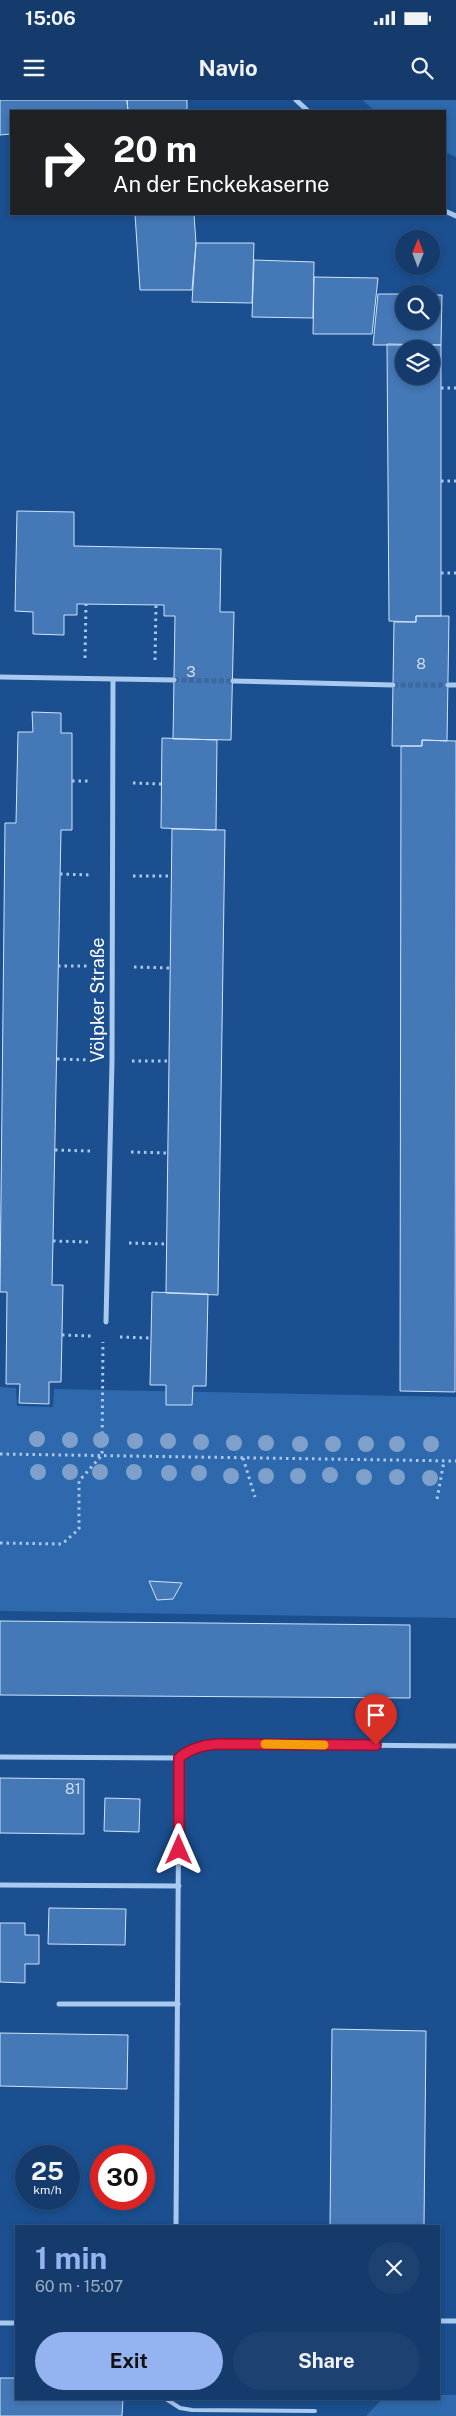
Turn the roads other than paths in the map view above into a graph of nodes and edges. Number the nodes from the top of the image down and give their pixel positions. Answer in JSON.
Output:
{"nodes":[{"id":1,"x":296,"y":100,"type":"edge"},
{"id":2,"x":307,"y":110,"type":"edge"},
{"id":3,"x":0,"y":677,"type":"edge"},
{"id":4,"x":113,"y":679,"type":"junction"},
{"id":5,"x":174,"y":680,"type":"tunnel mouth"},
{"id":6,"x":232,"y":681,"type":"tunnel mouth"},
{"id":7,"x":393,"y":685,"type":"tunnel mouth"},
{"id":8,"x":448,"y":685,"type":"tunnel mouth"},
{"id":9,"x":456,"y":685,"type":"edge"},
{"id":10,"x":106,"y":1322,"type":"road end"},
{"id":11,"x":456,"y":1746,"type":"edge"},
{"id":12,"x":0,"y":1757,"type":"edge"},
{"id":13,"x":179,"y":1758,"type":"junction"},
{"id":14,"x":0,"y":1885,"type":"edge"},
{"id":15,"x":179,"y":1886,"type":"junction"},
{"id":16,"x":59,"y":2004,"type":"dead end"},
{"id":17,"x":178,"y":2004,"type":"junction"},
{"id":18,"x":176,"y":2225,"type":"edge"},
{"id":19,"x":440,"y":2321,"type":"edge"},
{"id":20,"x":456,"y":2321,"type":"edge"},
{"id":21,"x":0,"y":2323,"type":"edge"},
{"id":22,"x":15,"y":2323,"type":"edge"},
{"id":23,"x":168,"y":2400,"type":"edge"},
{"id":24,"x":315,"y":2411,"type":"dead end"}],
"edges":[{"from":1,"to":2,"type":"street"},
{"from":3,"to":4,"type":"street"},
{"from":4,"to":5,"type":"street"},
{"from":4,"to":10,"type":"street","name":"Völpker Straße"},
{"from":6,"to":7,"type":"street"},
{"from":8,"to":9,"type":"street"},
{"from":11,"to":13,"type":"street"},
{"from":12,"to":13,"type":"street"},
{"from":13,"to":15,"type":"street"},
{"from":14,"to":15,"type":"street"},
{"from":15,"to":17,"type":"street"},
{"from":16,"to":17,"type":"street"},
{"from":17,"to":18,"type":"street"},
{"from":19,"to":20,"type":"street"},
{"from":21,"to":22,"type":"street"},
{"from":23,"to":24,"type":"lane"}]}
